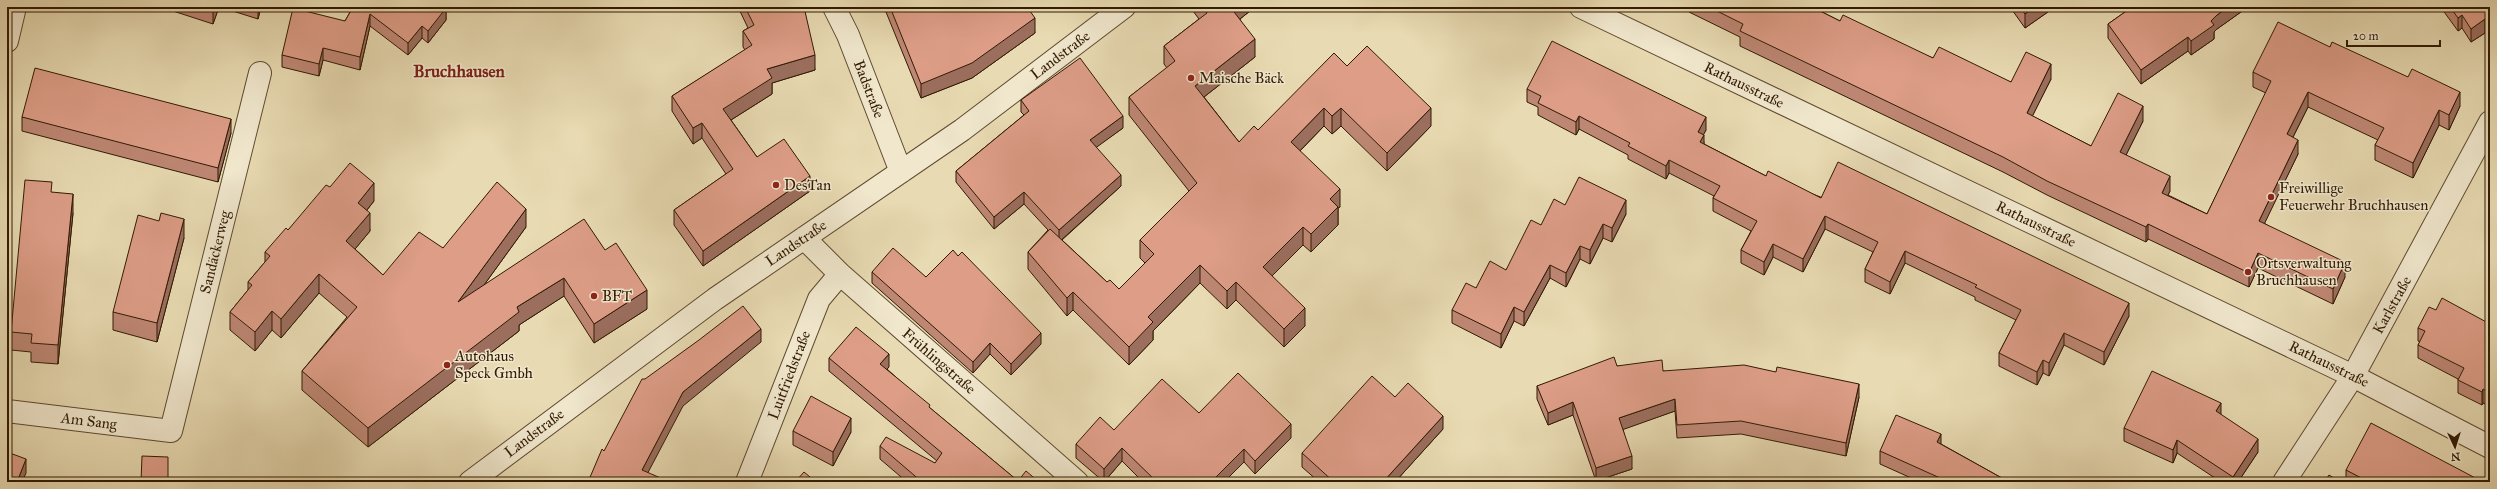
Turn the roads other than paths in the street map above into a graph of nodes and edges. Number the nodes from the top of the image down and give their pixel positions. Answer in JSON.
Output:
{"nodes":[{"id":1,"x":15,"y":7,"type":"edge"},
{"id":2,"x":834,"y":7,"type":"edge"},
{"id":3,"x":1124,"y":7,"type":"edge"},
{"id":4,"x":1581,"y":7,"type":"edge"},
{"id":5,"x":1610,"y":13,"type":"edge"},
{"id":6,"x":7,"y":41,"type":"edge"},
{"id":7,"x":260,"y":73,"type":"dead end"},
{"id":8,"x":2490,"y":122,"type":"edge"},
{"id":9,"x":901,"y":172,"type":"junction"},
{"id":10,"x":804,"y":238,"type":"junction"},
{"id":11,"x":840,"y":274,"type":"junction"},
{"id":12,"x":2353,"y":376,"type":"junction"},
{"id":13,"x":7,"y":411,"type":"edge"},
{"id":14,"x":171,"y":431,"type":"joint"},
{"id":15,"x":2490,"y":446,"type":"edge"},
{"id":16,"x":470,"y":482,"type":"edge"},
{"id":17,"x":747,"y":482,"type":"edge"},
{"id":18,"x":1077,"y":482,"type":"edge"},
{"id":19,"x":2284,"y":482,"type":"edge"}],
"edges":[{"from":1,"to":6,"type":"street"},
{"from":2,"to":9,"type":"street","name":"Badstraße"},
{"from":3,"to":9,"type":"street","name":"Landstraße"},
{"from":4,"to":5,"type":"street","name":"Rathausstraße"},
{"from":5,"to":12,"type":"street","name":"Rathausstraße"},
{"from":7,"to":14,"type":"street","name":"Sandäckerweg"},
{"from":8,"to":12,"type":"street","name":"Karlstraße"},
{"from":9,"to":10,"type":"street","name":"Landstraße"},
{"from":10,"to":11,"type":"street","name":"Frühlingstraße"},
{"from":10,"to":16,"type":"street","name":"Landstraße"},
{"from":11,"to":17,"type":"street","name":"Luitfriedstraße"},
{"from":11,"to":18,"type":"street","name":"Frühlingstraße"},
{"from":12,"to":15,"type":"street","name":"Rathausstraße"},
{"from":12,"to":19,"type":"street","name":"Karlstraße"},
{"from":13,"to":14,"type":"street","name":"Am Sang"}]}
